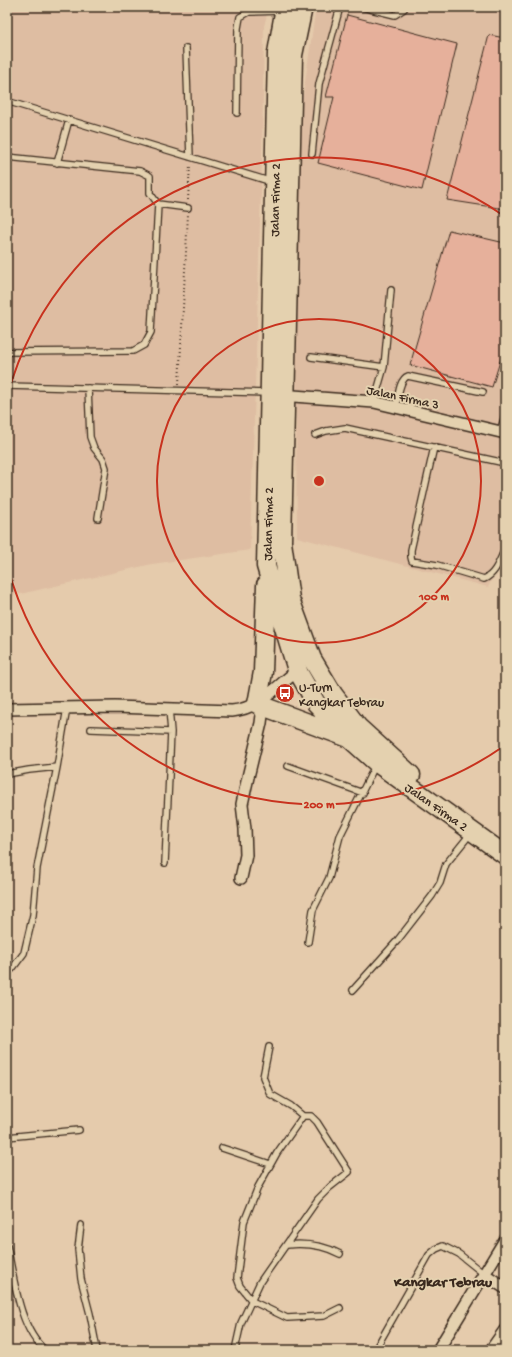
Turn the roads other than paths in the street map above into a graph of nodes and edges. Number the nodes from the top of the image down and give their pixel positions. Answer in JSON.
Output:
{"nodes":[{"id":1,"x":304,"y":7,"type":"edge"},
{"id":2,"x":340,"y":7,"type":"edge"},
{"id":3,"x":362,"y":7,"type":"edge"},
{"id":4,"x":405,"y":7,"type":"edge"},
{"id":5,"x":285,"y":9,"type":"edge"},
{"id":6,"x":186,"y":48,"type":"dead end"},
{"id":7,"x":13,"y":103,"type":"dead end"},
{"id":8,"x":237,"y":113,"type":"dead end"},
{"id":9,"x":69,"y":120,"type":"junction"},
{"id":10,"x":312,"y":154,"type":"dead end"},
{"id":11,"x":7,"y":157,"type":"edge"},
{"id":12,"x":190,"y":157,"type":"junction"},
{"id":13,"x":57,"y":163,"type":"junction"},
{"id":14,"x":274,"y":183,"type":"junction"},
{"id":15,"x":158,"y":204,"type":"junction"},
{"id":16,"x":188,"y":208,"type":"road end"},
{"id":17,"x":391,"y":290,"type":"dead end"},
{"id":18,"x":7,"y":352,"type":"edge"},
{"id":19,"x":310,"y":357,"type":"dead end"},
{"id":20,"x":384,"y":367,"type":"junction"},
{"id":21,"x":7,"y":386,"type":"edge"},
{"id":22,"x":88,"y":388,"type":"junction"},
{"id":23,"x":483,"y":392,"type":"dead end"},
{"id":24,"x":277,"y":394,"type":"junction"},
{"id":25,"x":374,"y":402,"type":"junction"},
{"id":26,"x":396,"y":407,"type":"junction"},
{"id":27,"x":505,"y":415,"type":"edge"},
{"id":28,"x":502,"y":432,"type":"edge"},
{"id":29,"x":316,"y":435,"type":"dead end"},
{"id":30,"x":434,"y":448,"type":"junction"},
{"id":31,"x":505,"y":463,"type":"edge"},
{"id":32,"x":98,"y":518,"type":"dead end"},
{"id":33,"x":505,"y":548,"type":"edge"},
{"id":34,"x":266,"y":566,"type":"junction"},
{"id":35,"x":312,"y":659,"type":"junction"},
{"id":36,"x":297,"y":670,"type":"junction"},
{"id":37,"x":257,"y":704,"type":"junction"},
{"id":38,"x":67,"y":707,"type":"junction"},
{"id":39,"x":7,"y":709,"type":"edge"},
{"id":40,"x":169,"y":709,"type":"junction"},
{"id":41,"x":91,"y":729,"type":"dead end"},
{"id":42,"x":171,"y":732,"type":"junction"},
{"id":43,"x":349,"y":738,"type":"junction"},
{"id":44,"x":380,"y":757,"type":"junction"},
{"id":45,"x":288,"y":766,"type":"dead end"},
{"id":46,"x":57,"y":767,"type":"junction"},
{"id":47,"x":7,"y":774,"type":"edge"},
{"id":48,"x":363,"y":793,"type":"junction"},
{"id":49,"x":472,"y":831,"type":"junction"},
{"id":50,"x":505,"y":855,"type":"edge"},
{"id":51,"x":165,"y":863,"type":"dead end"},
{"id":52,"x":241,"y":878,"type":"dead end"},
{"id":53,"x":308,"y":942,"type":"dead end"},
{"id":54,"x":7,"y":972,"type":"edge"},
{"id":55,"x":353,"y":990,"type":"dead end"},
{"id":56,"x":269,"y":1047,"type":"dead end"},
{"id":57,"x":303,"y":1116,"type":"junction"},
{"id":58,"x":79,"y":1130,"type":"dead end"},
{"id":59,"x":7,"y":1137,"type":"edge"},
{"id":60,"x":222,"y":1148,"type":"dead end"},
{"id":61,"x":270,"y":1164,"type":"junction"},
{"id":62,"x":81,"y":1225,"type":"dead end"},
{"id":63,"x":505,"y":1240,"type":"edge"},
{"id":64,"x":287,"y":1244,"type":"junction"},
{"id":65,"x":7,"y":1246,"type":"edge"},
{"id":66,"x":340,"y":1254,"type":"dead end"},
{"id":67,"x":484,"y":1274,"type":"junction"},
{"id":68,"x":505,"y":1288,"type":"edge"},
{"id":69,"x":252,"y":1301,"type":"junction"},
{"id":70,"x":340,"y":1308,"type":"dead end"},
{"id":71,"x":505,"y":1330,"type":"edge"},
{"id":72,"x":45,"y":1350,"type":"edge"},
{"id":73,"x":97,"y":1350,"type":"edge"},
{"id":74,"x":235,"y":1350,"type":"edge"},
{"id":75,"x":375,"y":1350,"type":"edge"},
{"id":76,"x":438,"y":1350,"type":"edge"},
{"id":77,"x":491,"y":1350,"type":"edge"}],
"edges":[{"from":1,"to":24,"type":"main road","name":"Jalan Firma 2"},
{"from":2,"to":10,"type":"lane"},
{"from":3,"to":4,"type":"lane"},
{"from":5,"to":8,"type":"lane"},
{"from":5,"to":14,"type":"main road","name":"Jalan Firma 2"},
{"from":6,"to":12,"type":"lane"},
{"from":7,"to":9,"type":"lane"},
{"from":9,"to":12,"type":"lane"},
{"from":9,"to":13,"type":"lane"},
{"from":11,"to":13,"type":"lane"},
{"from":12,"to":14,"type":"lane"},
{"from":13,"to":15,"type":"lane"},
{"from":14,"to":24,"type":"main road","name":"Jalan Firma 2"},
{"from":15,"to":16,"type":"lane"},
{"from":15,"to":18,"type":"lane"},
{"from":17,"to":20,"type":"lane"},
{"from":19,"to":20,"type":"lane"},
{"from":20,"to":25,"type":"lane"},
{"from":21,"to":22,"type":"lane"},
{"from":22,"to":24,"type":"lane"},
{"from":22,"to":32,"type":"lane"},
{"from":23,"to":26,"type":"lane"},
{"from":24,"to":25,"type":"street","name":"Jalan Firma 3"},
{"from":24,"to":34,"type":"main road","name":"Jalan Firma 2"},
{"from":24,"to":35,"type":"main road","name":"Jalan Firma 2"},
{"from":25,"to":26,"type":"street","name":"Jalan Firma 3"},
{"from":26,"to":28,"type":"street","name":"Jalan Firma 3"},
{"from":27,"to":28,"type":"lane"},
{"from":29,"to":30,"type":"lane"},
{"from":30,"to":31,"type":"lane"},
{"from":30,"to":33,"type":"lane"},
{"from":34,"to":36,"type":"main road","name":"Jalan Firma 2"},
{"from":34,"to":37,"type":"main road"},
{"from":35,"to":36,"type":"street"},
{"from":35,"to":44,"type":"main road","name":"Jalan Firma 2"},
{"from":36,"to":37,"type":"street"},
{"from":36,"to":43,"type":"main road","name":"Jalan Firma 2"},
{"from":37,"to":40,"type":"street"},
{"from":37,"to":43,"type":"main road"},
{"from":37,"to":52,"type":"street"},
{"from":38,"to":39,"type":"street"},
{"from":38,"to":40,"type":"street"},
{"from":38,"to":46,"type":"lane"},
{"from":40,"to":42,"type":"lane"},
{"from":41,"to":42,"type":"lane"},
{"from":42,"to":51,"type":"lane"},
{"from":43,"to":44,"type":"main road","name":"Jalan Firma 2"},
{"from":44,"to":48,"type":"lane"},
{"from":44,"to":49,"type":"main road","name":"Jalan Firma 2"},
{"from":45,"to":48,"type":"lane"},
{"from":46,"to":47,"type":"lane"},
{"from":46,"to":54,"type":"lane"},
{"from":48,"to":53,"type":"lane"},
{"from":49,"to":50,"type":"main road","name":"Jalan Firma 2"},
{"from":49,"to":55,"type":"lane"},
{"from":56,"to":57,"type":"lane"},
{"from":57,"to":61,"type":"lane"},
{"from":57,"to":64,"type":"lane"},
{"from":58,"to":59,"type":"lane"},
{"from":60,"to":61,"type":"lane"},
{"from":61,"to":69,"type":"lane"},
{"from":62,"to":73,"type":"lane"},
{"from":63,"to":67,"type":"street"},
{"from":64,"to":66,"type":"lane"},
{"from":64,"to":69,"type":"lane"},
{"from":65,"to":72,"type":"lane"},
{"from":67,"to":68,"type":"street"},
{"from":67,"to":75,"type":"lane"},
{"from":67,"to":76,"type":"street"},
{"from":69,"to":70,"type":"lane"},
{"from":69,"to":74,"type":"lane"},
{"from":71,"to":77,"type":"street"}]}
